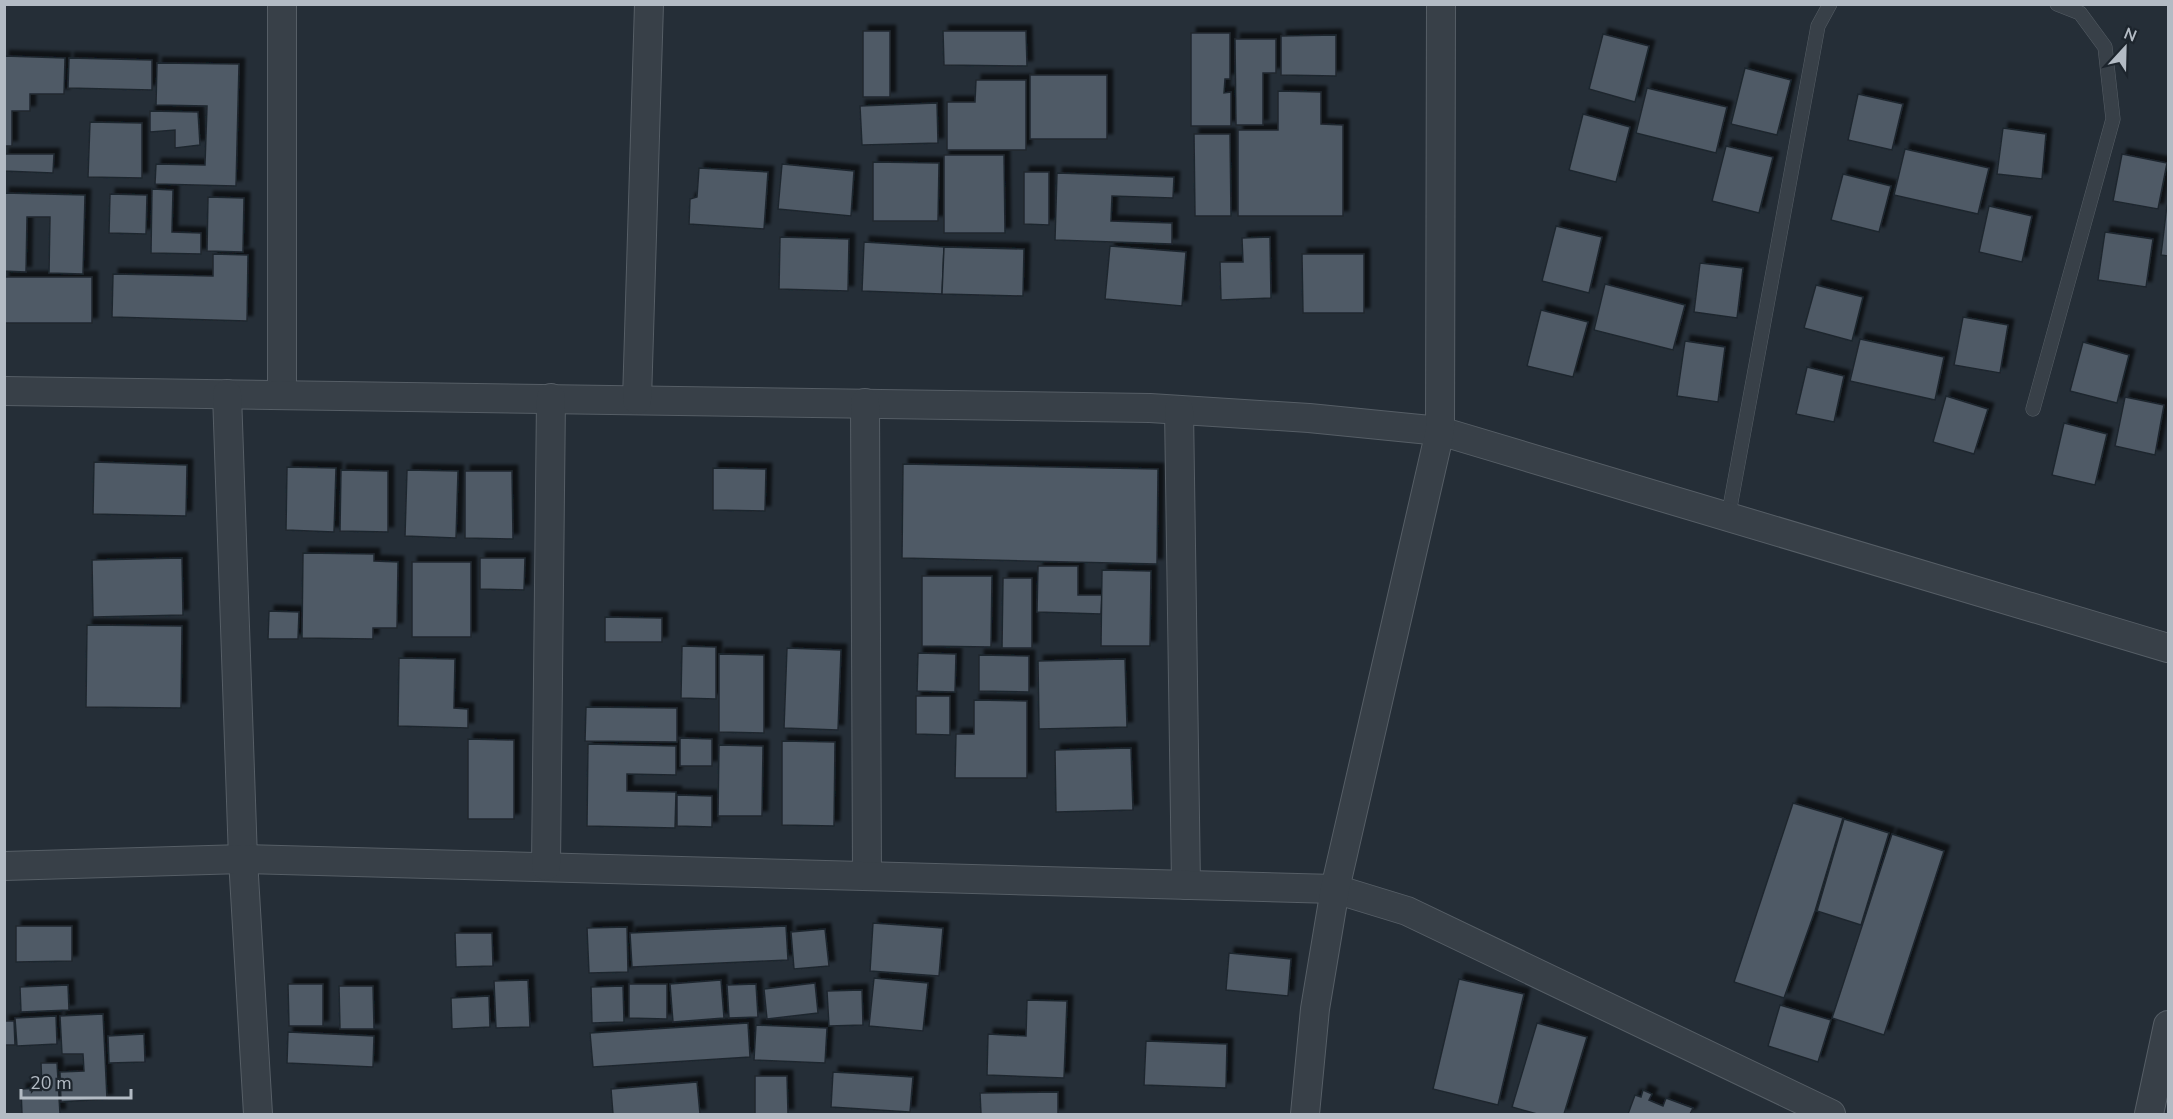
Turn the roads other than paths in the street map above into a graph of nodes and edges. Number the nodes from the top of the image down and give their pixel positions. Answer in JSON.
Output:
{"nodes":[{"id":1,"x":282,"y":4,"type":"edge"},
{"id":2,"x":649,"y":4,"type":"edge"},
{"id":3,"x":1441,"y":4,"type":"edge"},
{"id":4,"x":1830,"y":4,"type":"edge"},
{"id":5,"x":2057,"y":4,"type":"edge"},
{"id":6,"x":4,"y":391,"type":"edge"},
{"id":7,"x":227,"y":394,"type":"junction"},
{"id":8,"x":282,"y":394,"type":"junction"},
{"id":9,"x":551,"y":399,"type":"junction"},
{"id":10,"x":638,"y":400,"type":"junction"},
{"id":11,"x":865,"y":403,"type":"junction"},
{"id":12,"x":2033,"y":409,"type":"dead end"},
{"id":13,"x":1179,"y":410,"type":"junction"},
{"id":14,"x":1440,"y":431,"type":"junction"},
{"id":15,"x":1728,"y":518,"type":"junction"},
{"id":16,"x":2169,"y":648,"type":"edge"},
{"id":17,"x":243,"y":859,"type":"junction"},
{"id":18,"x":4,"y":866,"type":"edge"},
{"id":19,"x":546,"y":866,"type":"junction"},
{"id":20,"x":867,"y":876,"type":"junction"},
{"id":21,"x":1186,"y":885,"type":"junction"},
{"id":22,"x":1335,"y":889,"type":"junction"},
{"id":23,"x":2169,"y":1025,"type":"edge"},
{"id":24,"x":258,"y":1114,"type":"edge"},
{"id":25,"x":1305,"y":1114,"type":"edge"},
{"id":26,"x":1831,"y":1114,"type":"edge"},
{"id":27,"x":2149,"y":1114,"type":"edge"}],
"edges":[{"from":1,"to":8,"type":"street"},
{"from":2,"to":10,"type":"street"},
{"from":3,"to":14,"type":"street"},
{"from":4,"to":15,"type":"lane"},
{"from":5,"to":12,"type":"lane"},
{"from":6,"to":7,"type":"street"},
{"from":7,"to":8,"type":"street"},
{"from":7,"to":17,"type":"street"},
{"from":8,"to":9,"type":"street"},
{"from":9,"to":10,"type":"street"},
{"from":9,"to":19,"type":"street"},
{"from":10,"to":11,"type":"street"},
{"from":11,"to":13,"type":"street"},
{"from":11,"to":20,"type":"street"},
{"from":13,"to":14,"type":"street"},
{"from":13,"to":21,"type":"street"},
{"from":14,"to":15,"type":"street"},
{"from":14,"to":22,"type":"street"},
{"from":15,"to":16,"type":"street"},
{"from":17,"to":18,"type":"street"},
{"from":17,"to":19,"type":"street"},
{"from":17,"to":24,"type":"street"},
{"from":19,"to":20,"type":"street"},
{"from":20,"to":21,"type":"street"},
{"from":21,"to":22,"type":"street"},
{"from":22,"to":25,"type":"street"},
{"from":22,"to":26,"type":"street"},
{"from":23,"to":27,"type":"street"}]}
